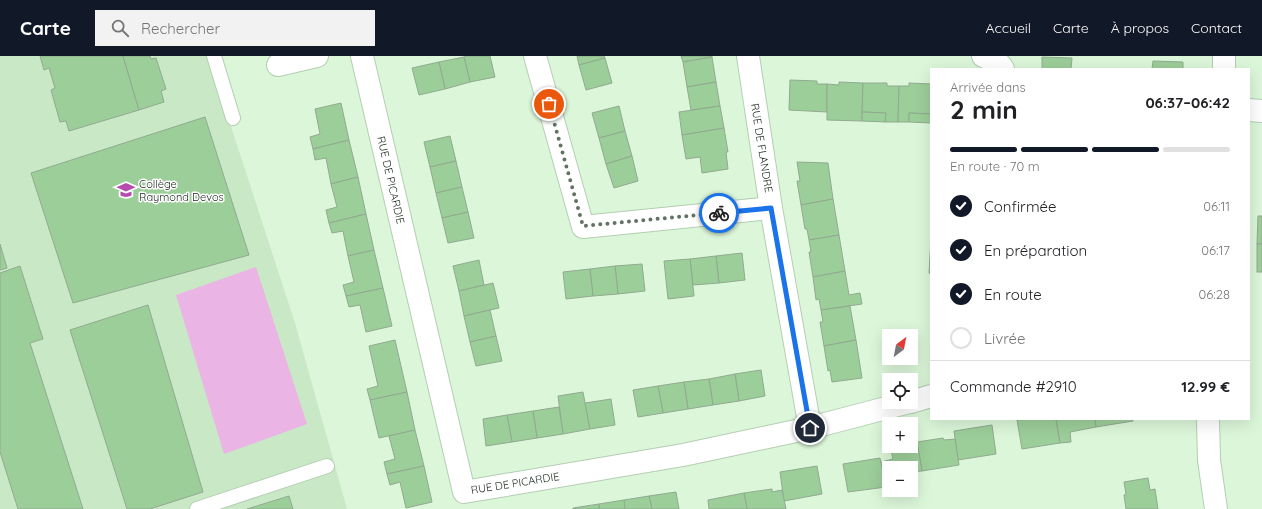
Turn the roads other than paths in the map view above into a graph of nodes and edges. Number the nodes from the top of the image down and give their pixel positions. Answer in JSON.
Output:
{"nodes":[{"id":1,"x":214,"y":56,"type":"edge"},
{"id":2,"x":317,"y":56,"type":"edge"},
{"id":3,"x":362,"y":56,"type":"edge"},
{"id":4,"x":535,"y":56,"type":"edge"},
{"id":5,"x":748,"y":56,"type":"edge"},
{"id":6,"x":982,"y":56,"type":"edge"},
{"id":7,"x":1224,"y":56,"type":"edge"},
{"id":8,"x":278,"y":65,"type":"dead end"},
{"id":9,"x":1003,"y":68,"type":"edge"},
{"id":10,"x":1224,"y":68,"type":"edge"},
{"id":11,"x":1250,"y":110,"type":"edge"},
{"id":12,"x":1262,"y":111,"type":"edge"},
{"id":13,"x":233,"y":118,"type":"dead end"},
{"id":14,"x":771,"y":208,"type":"junction"},
{"id":15,"x":930,"y":396,"type":"edge"},
{"id":16,"x":918,"y":400,"type":"edge"},
{"id":17,"x":883,"y":409,"type":"edge"},
{"id":18,"x":1208,"y":420,"type":"edge"},
{"id":19,"x":810,"y":428,"type":"junction"},
{"id":20,"x":327,"y":466,"type":"dead end"},
{"id":21,"x":197,"y":509,"type":"edge"},
{"id":22,"x":1216,"y":509,"type":"edge"}],
"edges":[{"from":1,"to":13,"type":"lane"},
{"from":2,"to":8,"type":"street"},
{"from":3,"to":19,"type":"street","name":"RUE DE PICARDIE"},
{"from":4,"to":14,"type":"street"},
{"from":5,"to":14,"type":"street","name":"RUE DE FLANDRE"},
{"from":6,"to":9,"type":"street"},
{"from":7,"to":10,"type":"street"},
{"from":11,"to":12,"type":"street"},
{"from":14,"to":19,"type":"street","name":"RUE DE FLANDRE"},
{"from":15,"to":16,"type":"street","name":"RUE DE PICARDIE"},
{"from":17,"to":19,"type":"street","name":"RUE DE PICARDIE"},
{"from":18,"to":22,"type":"street"},
{"from":20,"to":21,"type":"lane"}]}
